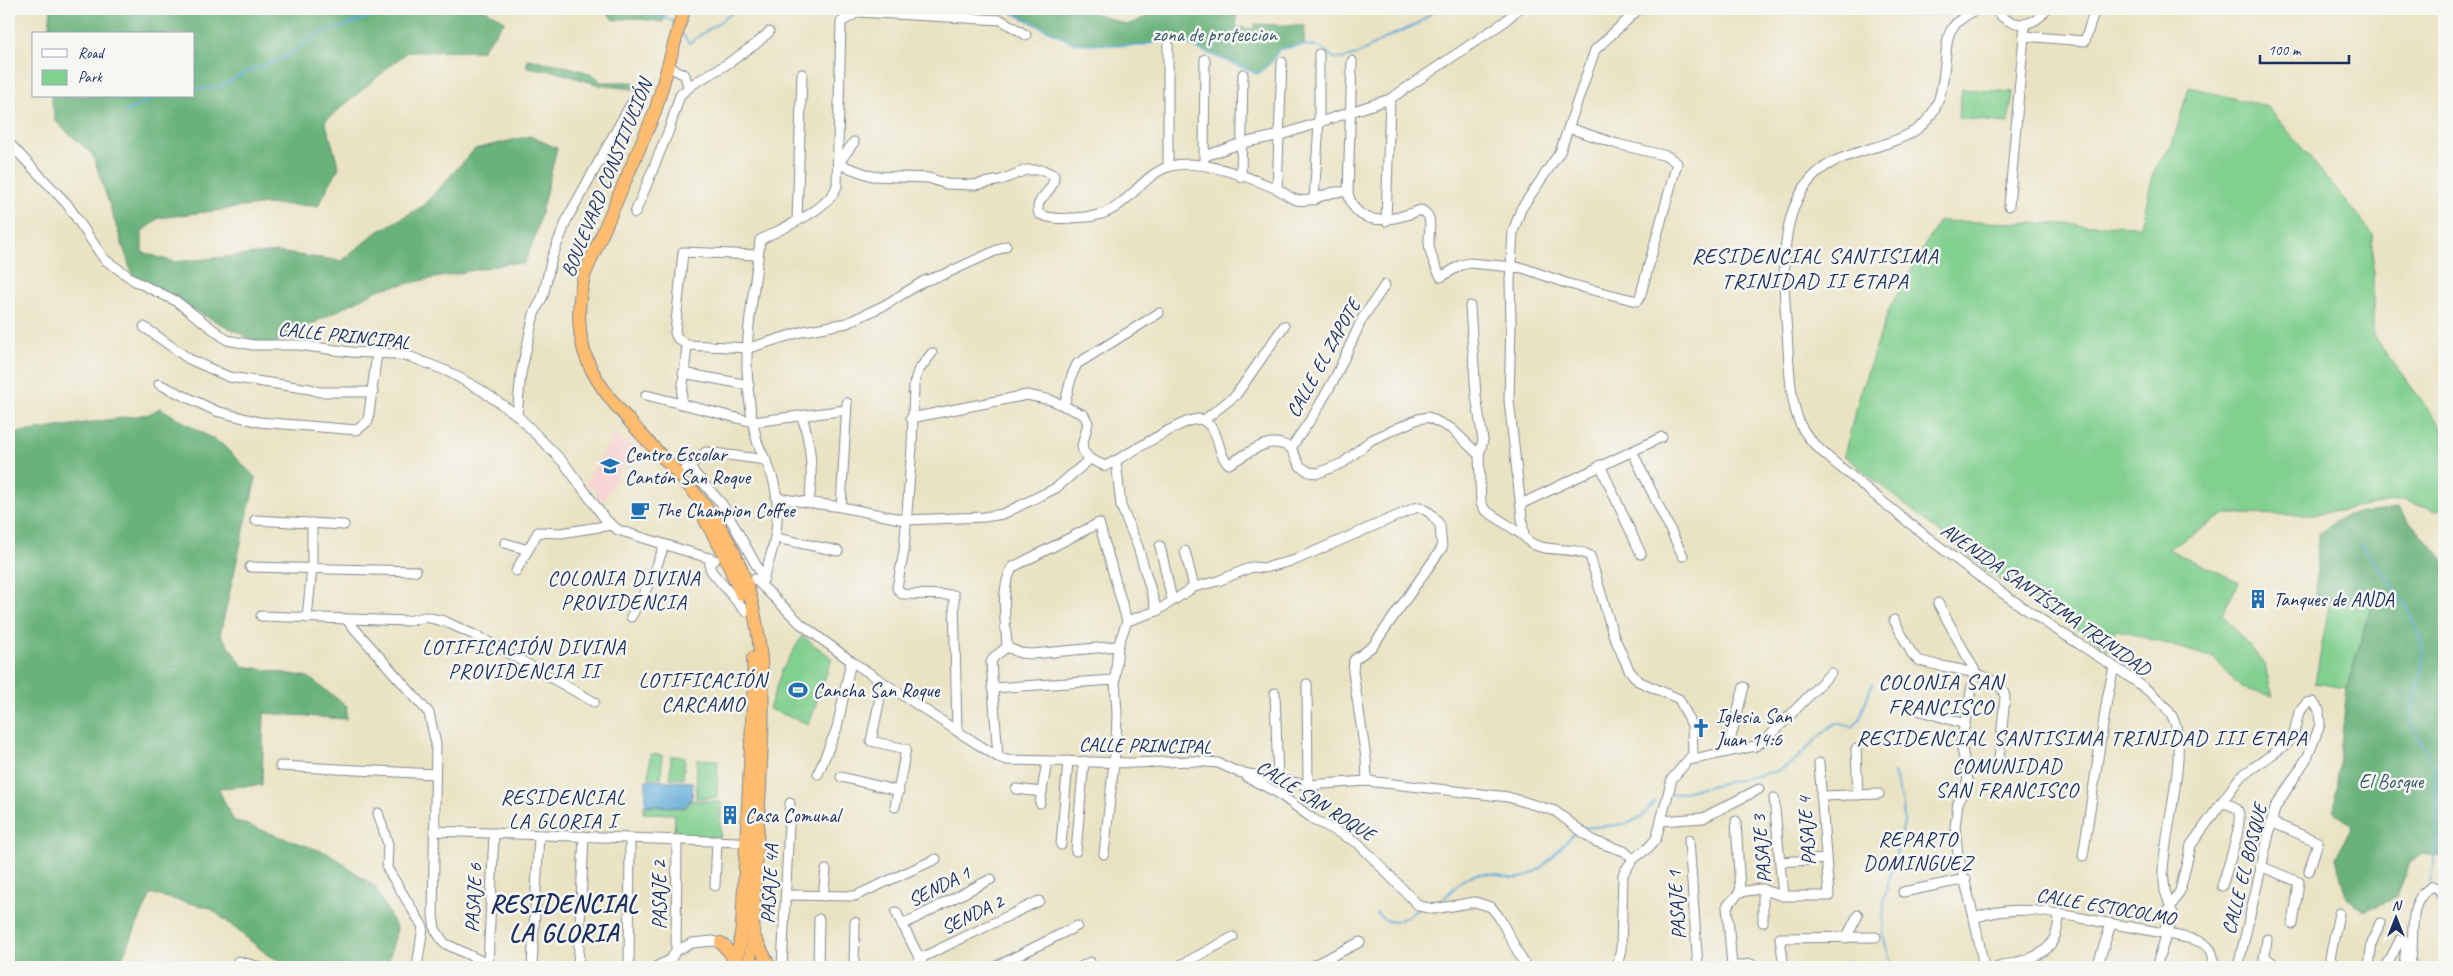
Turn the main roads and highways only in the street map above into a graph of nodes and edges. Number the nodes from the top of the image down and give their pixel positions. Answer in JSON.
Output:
{"nodes":[{"id":1,"x":675,"y":9,"type":"edge"},
{"id":2,"x":684,"y":9,"type":"edge"},
{"id":3,"x":747,"y":930,"type":"junction"},
{"id":4,"x":748,"y":960,"type":"edge"},
{"id":5,"x":772,"y":966,"type":"edge"},
{"id":6,"x":736,"y":967,"type":"edge"}],
"edges":[{"from":1,"to":3,"type":"highway","name":"BOULEVARD CONSTITUCIÓN"},
{"from":2,"to":3,"type":"highway","name":"BOULEVARD CONSTITUCIÓN"},
{"from":3,"to":4,"type":"highway","name":"BOULEVARD CONSTITUCIÓN"},
{"from":3,"to":5,"type":"highway"},
{"from":3,"to":6,"type":"highway"},
{"from":4,"to":5,"type":"highway"},
{"from":4,"to":6,"type":"highway","name":"BOULEVARD CONSTITUCIÓN"}]}
